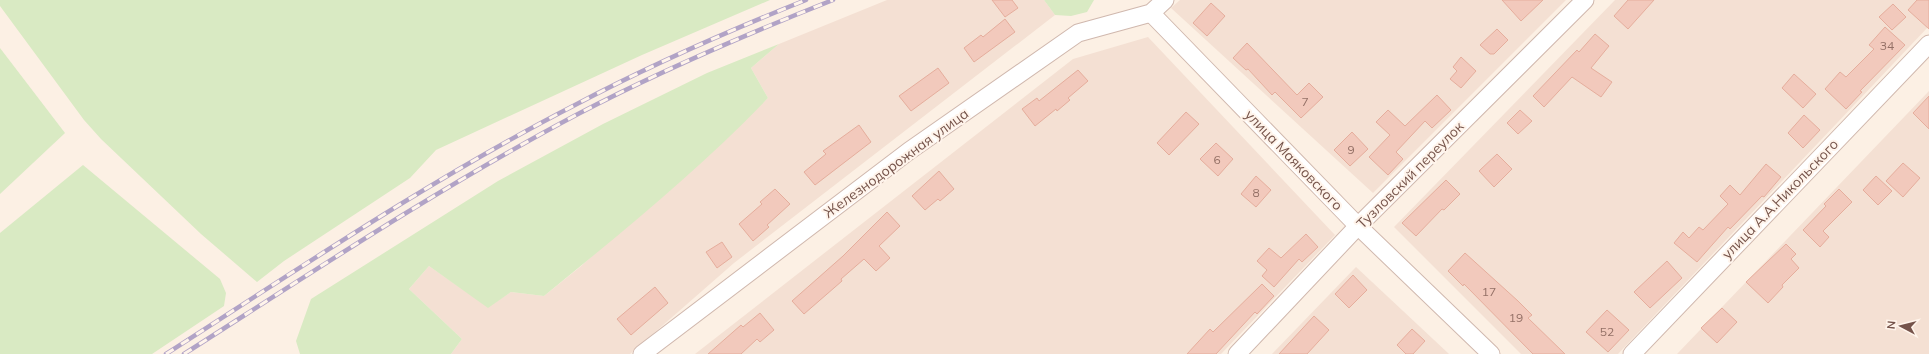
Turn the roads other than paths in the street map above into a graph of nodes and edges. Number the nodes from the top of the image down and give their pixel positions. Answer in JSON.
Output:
{"nodes":[{"id":1,"x":1165,"y":0,"type":"edge"},
{"id":2,"x":1585,"y":0,"type":"edge"},
{"id":3,"x":1151,"y":13,"type":"junction"},
{"id":4,"x":1929,"y":44,"type":"edge"},
{"id":5,"x":1358,"y":226,"type":"junction"},
{"id":6,"x":642,"y":354,"type":"edge"},
{"id":7,"x":1237,"y":354,"type":"edge"},
{"id":8,"x":1491,"y":354,"type":"edge"},
{"id":9,"x":1632,"y":354,"type":"edge"}],
"edges":[{"from":1,"to":3,"type":"street","name":"Железнодорожная улица"},
{"from":2,"to":5,"type":"street","name":"Тузловский переулок"},
{"from":3,"to":5,"type":"street","name":"улица Маяковского"},
{"from":3,"to":6,"type":"street","name":"Железнодорожная улица"},
{"from":4,"to":9,"type":"street","name":"улица А.А.Никольского"},
{"from":5,"to":7,"type":"street","name":"Тузловский переулок"},
{"from":5,"to":8,"type":"street","name":"улица Маяковского"}]}
